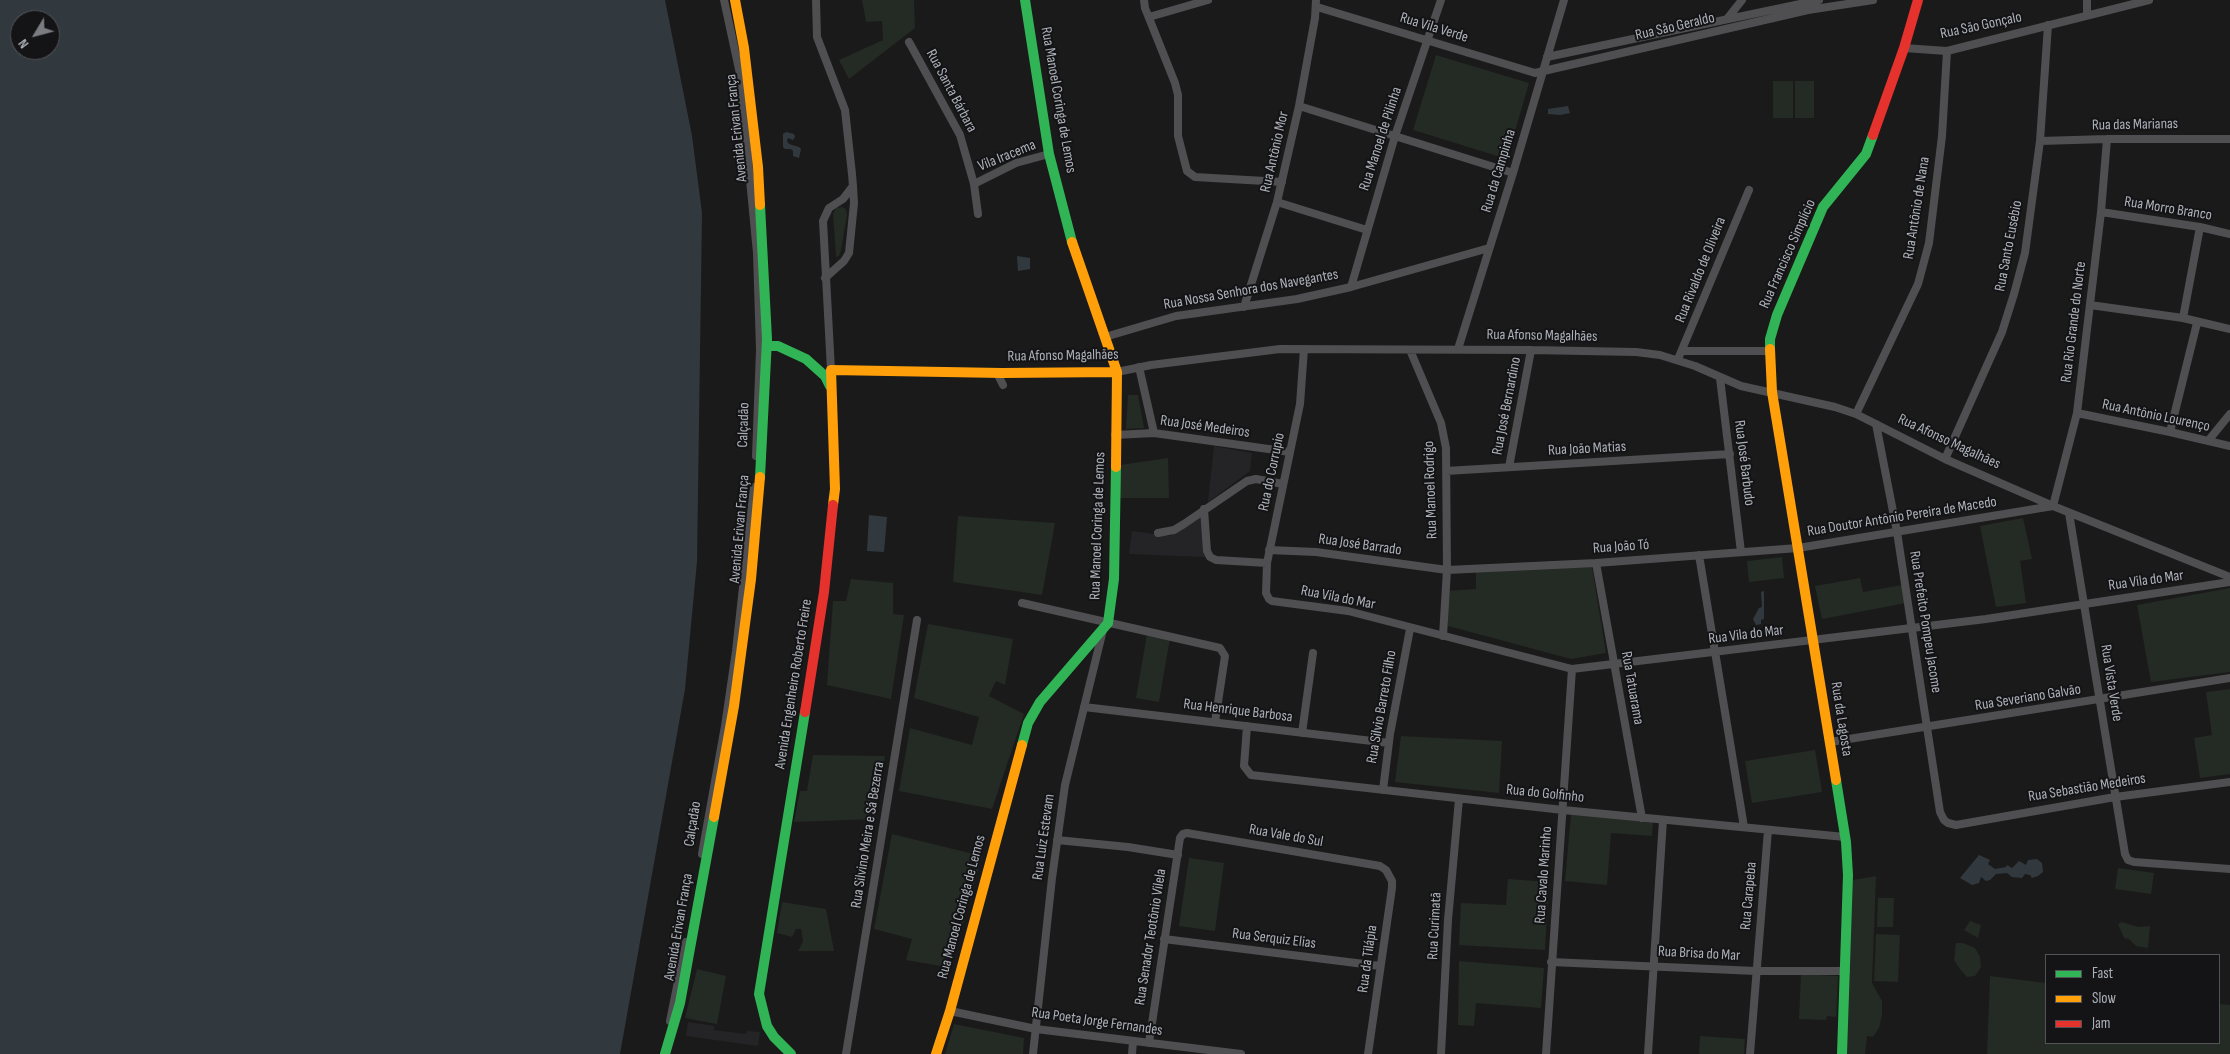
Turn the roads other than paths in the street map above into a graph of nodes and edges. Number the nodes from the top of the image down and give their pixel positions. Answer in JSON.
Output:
{"nodes":[{"id":1,"x":724,"y":0,"type":"edge"},
{"id":2,"x":735,"y":0,"type":"edge"},
{"id":3,"x":816,"y":0,"type":"edge"},
{"id":4,"x":1025,"y":0,"type":"edge"},
{"id":5,"x":1144,"y":0,"type":"edge"},
{"id":6,"x":1208,"y":0,"type":"edge"},
{"id":7,"x":1441,"y":0,"type":"edge"},
{"id":8,"x":1564,"y":0,"type":"edge"},
{"id":9,"x":1742,"y":0,"type":"edge"},
{"id":10,"x":1788,"y":0,"type":"edge"},
{"id":11,"x":1819,"y":0,"type":"edge"},
{"id":12,"x":1873,"y":0,"type":"edge"},
{"id":13,"x":1918,"y":0,"type":"edge"},
{"id":14,"x":2087,"y":0,"type":"edge"},
{"id":15,"x":2149,"y":0,"type":"edge"},
{"id":16,"x":1316,"y":3,"type":"edge"},
{"id":17,"x":1782,"y":7,"type":"junction"},
{"id":18,"x":2087,"y":15,"type":"junction"},
{"id":19,"x":1149,"y":17,"type":"junction"},
{"id":20,"x":1727,"y":19,"type":"junction"},
{"id":21,"x":2048,"y":25,"type":"junction"},
{"id":22,"x":1428,"y":41,"type":"junction"},
{"id":23,"x":909,"y":42,"type":"dead end"},
{"id":24,"x":1904,"y":48,"type":"junction"},
{"id":25,"x":1947,"y":51,"type":"junction"},
{"id":26,"x":1548,"y":57,"type":"junction"},
{"id":27,"x":1543,"y":72,"type":"junction"},
{"id":28,"x":1299,"y":106,"type":"junction"},
{"id":29,"x":1396,"y":136,"type":"junction"},
{"id":30,"x":2107,"y":139,"type":"junction"},
{"id":31,"x":2230,"y":139,"type":"edge"},
{"id":32,"x":2040,"y":141,"type":"junction"},
{"id":33,"x":1049,"y":154,"type":"junction"},
{"id":34,"x":1513,"y":173,"type":"junction"},
{"id":35,"x":1282,"y":182,"type":"junction"},
{"id":36,"x":974,"y":184,"type":"junction"},
{"id":37,"x":853,"y":186,"type":"junction"},
{"id":38,"x":1749,"y":190,"type":"dead end"},
{"id":39,"x":1277,"y":202,"type":"junction"},
{"id":40,"x":2100,"y":212,"type":"junction"},
{"id":41,"x":978,"y":214,"type":"dead end"},
{"id":42,"x":2200,"y":227,"type":"junction"},
{"id":43,"x":1367,"y":230,"type":"junction"},
{"id":44,"x":2230,"y":234,"type":"edge"},
{"id":45,"x":1489,"y":248,"type":"junction"},
{"id":46,"x":825,"y":278,"type":"junction"},
{"id":47,"x":1351,"y":287,"type":"junction"},
{"id":48,"x":2090,"y":305,"type":"junction"},
{"id":49,"x":1244,"y":307,"type":"junction"},
{"id":50,"x":2183,"y":318,"type":"junction"},
{"id":51,"x":2197,"y":323,"type":"junction"},
{"id":52,"x":2230,"y":329,"type":"edge"},
{"id":53,"x":1105,"y":336,"type":"junction"},
{"id":54,"x":767,"y":346,"type":"junction"},
{"id":55,"x":1304,"y":349,"type":"junction"},
{"id":56,"x":1458,"y":349,"type":"junction"},
{"id":57,"x":1410,"y":350,"type":"junction"},
{"id":58,"x":1531,"y":350,"type":"junction"},
{"id":59,"x":1682,"y":351,"type":"junction"},
{"id":60,"x":1769,"y":351,"type":"junction"},
{"id":61,"x":1678,"y":360,"type":"junction"},
{"id":62,"x":1138,"y":367,"type":"junction"},
{"id":63,"x":831,"y":370,"type":"junction"},
{"id":64,"x":1117,"y":372,"type":"junction"},
{"id":65,"x":997,"y":373,"type":"junction"},
{"id":66,"x":1720,"y":378,"type":"junction"},
{"id":67,"x":1003,"y":385,"type":"dead end"},
{"id":68,"x":832,"y":389,"type":"junction"},
{"id":69,"x":1772,"y":392,"type":"junction"},
{"id":70,"x":2077,"y":413,"type":"junction"},
{"id":71,"x":1856,"y":414,"type":"junction"},
{"id":72,"x":2230,"y":414,"type":"edge"},
{"id":73,"x":1876,"y":424,"type":"junction"},
{"id":74,"x":2170,"y":432,"type":"junction"},
{"id":75,"x":1154,"y":433,"type":"junction"},
{"id":76,"x":1115,"y":435,"type":"junction"},
{"id":77,"x":2208,"y":441,"type":"junction"},
{"id":78,"x":2230,"y":446,"type":"edge"},
{"id":79,"x":1290,"y":452,"type":"junction"},
{"id":80,"x":1730,"y":454,"type":"junction"},
{"id":81,"x":1945,"y":459,"type":"junction"},
{"id":82,"x":1509,"y":467,"type":"junction"},
{"id":83,"x":1446,"y":471,"type":"junction"},
{"id":84,"x":1283,"y":484,"type":"junction"},
{"id":85,"x":2053,"y":506,"type":"junction"},
{"id":86,"x":1204,"y":509,"type":"junction"},
{"id":87,"x":2069,"y":513,"type":"junction"},
{"id":88,"x":1158,"y":532,"type":"dead end"},
{"id":89,"x":1897,"y":532,"type":"junction"},
{"id":90,"x":1798,"y":548,"type":"junction"},
{"id":91,"x":1269,"y":550,"type":"junction"},
{"id":92,"x":1741,"y":552,"type":"junction"},
{"id":93,"x":1699,"y":555,"type":"junction"},
{"id":94,"x":1267,"y":563,"type":"junction"},
{"id":95,"x":1596,"y":563,"type":"junction"},
{"id":96,"x":1447,"y":570,"type":"junction"},
{"id":97,"x":2230,"y":577,"type":"edge"},
{"id":98,"x":2230,"y":582,"type":"edge"},
{"id":99,"x":1269,"y":599,"type":"joint"},
{"id":100,"x":1022,"y":602,"type":"dead end"},
{"id":101,"x":2084,"y":604,"type":"junction"},
{"id":102,"x":916,"y":620,"type":"dead end"},
{"id":103,"x":1106,"y":625,"type":"junction"},
{"id":104,"x":1912,"y":628,"type":"junction"},
{"id":105,"x":1410,"y":629,"type":"junction"},
{"id":106,"x":1443,"y":636,"type":"junction"},
{"id":107,"x":1814,"y":641,"type":"junction"},
{"id":108,"x":1715,"y":652,"type":"junction"},
{"id":109,"x":1313,"y":653,"type":"dead end"},
{"id":110,"x":1614,"y":664,"type":"junction"},
{"id":111,"x":1572,"y":669,"type":"junction"},
{"id":112,"x":2230,"y":678,"type":"edge"},
{"id":113,"x":2100,"y":700,"type":"junction"},
{"id":114,"x":1084,"y":707,"type":"junction"},
{"id":115,"x":1215,"y":722,"type":"junction"},
{"id":116,"x":1247,"y":726,"type":"junction"},
{"id":117,"x":1927,"y":728,"type":"junction"},
{"id":118,"x":1302,"y":733,"type":"junction"},
{"id":119,"x":1830,"y":742,"type":"junction"},
{"id":120,"x":1389,"y":743,"type":"junction"},
{"id":121,"x":2230,"y":782,"type":"edge"},
{"id":122,"x":1383,"y":790,"type":"junction"},
{"id":123,"x":2115,"y":796,"type":"junction"},
{"id":124,"x":1459,"y":799,"type":"junction"},
{"id":125,"x":1563,"y":810,"type":"junction"},
{"id":126,"x":1642,"y":818,"type":"junction"},
{"id":127,"x":1663,"y":820,"type":"junction"},
{"id":128,"x":1948,"y":823,"type":"joint"},
{"id":129,"x":1744,"y":827,"type":"junction"},
{"id":130,"x":1768,"y":830,"type":"junction"},
{"id":131,"x":1181,"y":836,"type":"joint"},
{"id":132,"x":1845,"y":837,"type":"junction"},
{"id":133,"x":1057,"y":840,"type":"junction"},
{"id":134,"x":1178,"y":855,"type":"junction"},
{"id":135,"x":2230,"y":869,"type":"edge"},
{"id":136,"x":1386,"y":870,"type":"joint"},
{"id":137,"x":1164,"y":939,"type":"junction"},
{"id":138,"x":1552,"y":962,"type":"junction"},
{"id":139,"x":1380,"y":966,"type":"junction"},
{"id":140,"x":1655,"y":966,"type":"junction"},
{"id":141,"x":1756,"y":971,"type":"junction"},
{"id":142,"x":1846,"y":971,"type":"junction"},
{"id":143,"x":950,"y":1011,"type":"junction"},
{"id":144,"x":1036,"y":1029,"type":"junction"},
{"id":145,"x":1133,"y":1041,"type":"junction"},
{"id":146,"x":1149,"y":1043,"type":"junction"},
{"id":147,"x":660,"y":1054,"type":"edge"},
{"id":148,"x":665,"y":1054,"type":"edge"},
{"id":149,"x":791,"y":1054,"type":"edge"},
{"id":150,"x":846,"y":1054,"type":"edge"},
{"id":151,"x":936,"y":1054,"type":"edge"},
{"id":152,"x":1033,"y":1054,"type":"edge"},
{"id":153,"x":1132,"y":1054,"type":"edge"},
{"id":154,"x":1236,"y":1054,"type":"edge"},
{"id":155,"x":1368,"y":1054,"type":"edge"},
{"id":156,"x":1441,"y":1054,"type":"edge"},
{"id":157,"x":1546,"y":1054,"type":"edge"},
{"id":158,"x":1648,"y":1054,"type":"edge"},
{"id":159,"x":1750,"y":1054,"type":"edge"},
{"id":160,"x":1842,"y":1054,"type":"edge"}],
"edges":[{"from":1,"to":147,"type":"street","name":"Calçadão"},
{"from":2,"to":54,"type":"street","name":"Avenida Erivan França"},
{"from":3,"to":37,"type":"street"},
{"from":4,"to":33,"type":"street","name":"Rua Manoel Coringa de Lemos"},
{"from":5,"to":19,"type":"street"},
{"from":6,"to":19,"type":"street"},
{"from":7,"to":22,"type":"street","name":"Rua Manoel de Pilinha"},
{"from":8,"to":26,"type":"street","name":"Rua da Campinha"},
{"from":9,"to":20,"type":"street"},
{"from":10,"to":17,"type":"street"},
{"from":11,"to":17,"type":"street","name":"Rua São Geraldo"},
{"from":12,"to":27,"type":"street","name":"Rua São Geraldo"},
{"from":13,"to":24,"type":"street","name":"Rua Francisco Simplício"},
{"from":14,"to":18,"type":"street"},
{"from":15,"to":18,"type":"street","name":"Rua São Gonçalo"},
{"from":16,"to":22,"type":"street","name":"Rua Vila Verde"},
{"from":16,"to":28,"type":"street","name":"Rua Antônio Mor"},
{"from":17,"to":20,"type":"street","name":"Rua São Geraldo"},
{"from":18,"to":21,"type":"street","name":"Rua São Gonçalo"},
{"from":19,"to":35,"type":"street"},
{"from":20,"to":26,"type":"street","name":"Rua São Geraldo"},
{"from":21,"to":25,"type":"street","name":"Rua São Gonçalo"},
{"from":21,"to":32,"type":"street","name":"Rua Santo Eusébio"},
{"from":22,"to":27,"type":"street","name":"Rua Vila Verde"},
{"from":22,"to":29,"type":"street","name":"Rua Manoel de Pilinha"},
{"from":23,"to":36,"type":"street","name":"Rua Santa Bárbara"},
{"from":24,"to":25,"type":"street","name":"Rua São Gonçalo"},
{"from":24,"to":60,"type":"street","name":"Rua Francisco Simplício"},
{"from":25,"to":71,"type":"street","name":"Rua Antônio de Nana"},
{"from":26,"to":27,"type":"street","name":"Rua da Campinha"},
{"from":27,"to":34,"type":"street","name":"Rua da Campinha"},
{"from":28,"to":29,"type":"street"},
{"from":28,"to":35,"type":"street","name":"Rua Antônio Mor"},
{"from":29,"to":34,"type":"street"},
{"from":29,"to":43,"type":"street","name":"Rua Manoel de Pilinha"},
{"from":30,"to":31,"type":"street","name":"Rua das Marianas"},
{"from":30,"to":32,"type":"street","name":"Rua das Marianas"},
{"from":30,"to":40,"type":"street","name":"Rua Rio Grande do Norte"},
{"from":32,"to":81,"type":"street","name":"Rua Santo Eusébio"},
{"from":33,"to":36,"type":"street","name":"Vila Iracema"},
{"from":33,"to":53,"type":"street","name":"Rua Manoel Coringa de Lemos"},
{"from":34,"to":45,"type":"street","name":"Rua da Campinha"},
{"from":35,"to":39,"type":"street","name":"Rua Antônio Mor"},
{"from":36,"to":41,"type":"street","name":"Rua Santa Bárbara"},
{"from":37,"to":46,"type":"street"},
{"from":37,"to":46,"type":"street"},
{"from":38,"to":59,"type":"street","name":"Rua Rivaldo de Oliveira"},
{"from":39,"to":43,"type":"street"},
{"from":39,"to":49,"type":"street","name":"Rua Antônio Mor"},
{"from":40,"to":42,"type":"street","name":"Rua Morro Branco"},
{"from":40,"to":48,"type":"street","name":"Rua Rio Grande do Norte"},
{"from":42,"to":44,"type":"street","name":"Rua Morro Branco"},
{"from":42,"to":50,"type":"street"},
{"from":43,"to":47,"type":"street","name":"Rua Manoel de Pilinha"},
{"from":45,"to":47,"type":"street","name":"Rua Nossa Senhora dos Navegantes"},
{"from":45,"to":56,"type":"street","name":"Rua da Campinha"},
{"from":46,"to":63,"type":"street"},
{"from":47,"to":49,"type":"street","name":"Rua Nossa Senhora dos Navegantes"},
{"from":48,"to":50,"type":"street"},
{"from":48,"to":70,"type":"street","name":"Rua Rio Grande do Norte"},
{"from":49,"to":53,"type":"street","name":"Rua Nossa Senhora dos Navegantes"},
{"from":50,"to":51,"type":"street"},
{"from":51,"to":52,"type":"street"},
{"from":51,"to":74,"type":"street"},
{"from":53,"to":64,"type":"street","name":"Rua Manoel Coringa de Lemos"},
{"from":54,"to":68,"type":"street"},
{"from":54,"to":148,"type":"street","name":"Avenida Erivan França"},
{"from":55,"to":57,"type":"street","name":"Rua Afonso Magalhães"},
{"from":55,"to":62,"type":"street","name":"Rua Afonso Magalhães"},
{"from":55,"to":79,"type":"street","name":"Rua do Corrupio"},
{"from":56,"to":57,"type":"street","name":"Rua Afonso Magalhães"},
{"from":56,"to":58,"type":"street","name":"Rua Afonso Magalhães"},
{"from":57,"to":83,"type":"street","name":"Rua Manoel Rodrigo"},
{"from":58,"to":61,"type":"street","name":"Rua Afonso Magalhães"},
{"from":58,"to":82,"type":"street","name":"Rua José Bernardino"},
{"from":59,"to":60,"type":"street"},
{"from":59,"to":61,"type":"street","name":"Rua Rivaldo de Oliveira"},
{"from":60,"to":69,"type":"street","name":"Rua Francisco Simplício"},
{"from":61,"to":66,"type":"street","name":"Rua Afonso Magalhães"},
{"from":62,"to":64,"type":"street","name":"Rua Afonso Magalhães"},
{"from":62,"to":75,"type":"street"},
{"from":63,"to":65,"type":"street","name":"Rua Afonso Magalhães"},
{"from":63,"to":68,"type":"street"},
{"from":64,"to":65,"type":"street","name":"Rua Afonso Magalhães"},
{"from":64,"to":76,"type":"street","name":"Rua Manoel Coringa de Lemos"},
{"from":65,"to":67,"type":"street"},
{"from":66,"to":69,"type":"street","name":"Rua Afonso Magalhães"},
{"from":66,"to":80,"type":"street","name":"Rua José Barbudo"},
{"from":68,"to":149,"type":"street","name":"Avenida Engenheiro Roberto Freire"},
{"from":69,"to":71,"type":"street","name":"Rua Afonso Magalhães"},
{"from":69,"to":90,"type":"street","name":"Rua da Lagosta"},
{"from":70,"to":74,"type":"street","name":"Rua Antônio Lourenço"},
{"from":70,"to":85,"type":"street","name":"Rua Rio Grande do Norte"},
{"from":71,"to":73,"type":"street","name":"Rua Afonso Magalhães"},
{"from":72,"to":77,"type":"street"},
{"from":73,"to":81,"type":"street","name":"Rua Afonso Magalhães"},
{"from":73,"to":89,"type":"street","name":"Rua Prefeito Pompeu Jacome"},
{"from":74,"to":77,"type":"street","name":"Rua Antônio Lourenço"},
{"from":75,"to":76,"type":"street","name":"Rua José Medeiros"},
{"from":75,"to":79,"type":"street","name":"Rua José Medeiros"},
{"from":76,"to":103,"type":"street","name":"Rua Manoel Coringa de Lemos"},
{"from":77,"to":78,"type":"street","name":"Rua Antônio Lourenço"},
{"from":79,"to":84,"type":"street","name":"Rua do Corrupio"},
{"from":80,"to":82,"type":"street","name":"Rua João Matias"},
{"from":80,"to":92,"type":"street","name":"Rua José Barbudo"},
{"from":81,"to":85,"type":"street","name":"Rua Afonso Magalhães"},
{"from":82,"to":83,"type":"street","name":"Rua João Matias"},
{"from":83,"to":96,"type":"street","name":"Rua Manoel Rodrigo"},
{"from":84,"to":86,"type":"street"},
{"from":84,"to":91,"type":"street","name":"Rua do Corrupio"},
{"from":85,"to":87,"type":"street","name":"Rua Afonso Magalhães"},
{"from":85,"to":89,"type":"street","name":"Rua Doutor Antônio Pereira de Macedo"},
{"from":86,"to":88,"type":"street"},
{"from":86,"to":94,"type":"street"},
{"from":87,"to":97,"type":"street","name":"Rua Afonso Magalhães"},
{"from":87,"to":101,"type":"street","name":"Rua Vista Verde"},
{"from":89,"to":90,"type":"street","name":"Rua Doutor Antônio Pereira de Macedo"},
{"from":89,"to":104,"type":"street","name":"Rua Prefeito Pompeu Jacome"},
{"from":90,"to":92,"type":"street","name":"Rua João Tó"},
{"from":90,"to":107,"type":"street","name":"Rua da Lagosta"},
{"from":91,"to":94,"type":"street","name":"Rua do Corrupio"},
{"from":91,"to":96,"type":"street","name":"Rua José Barrado"},
{"from":92,"to":93,"type":"street","name":"Rua João Tó"},
{"from":93,"to":95,"type":"street","name":"Rua João Tó"},
{"from":93,"to":108,"type":"street"},
{"from":94,"to":99,"type":"street","name":"Rua do Corrupio"},
{"from":95,"to":96,"type":"street","name":"Rua João Tó"},
{"from":95,"to":110,"type":"street","name":"Rua Tatuarama"},
{"from":96,"to":106,"type":"street","name":"Rua Manoel Rodrigo"},
{"from":98,"to":101,"type":"street","name":"Rua Vila do Mar"},
{"from":99,"to":105,"type":"street","name":"Rua Vila do Mar"},
{"from":100,"to":103,"type":"street"},
{"from":101,"to":104,"type":"street","name":"Rua Vila do Mar"},
{"from":101,"to":113,"type":"street","name":"Rua Vista Verde"},
{"from":102,"to":150,"type":"street","name":"Rua Silvino Meira e Sá Bezerra"},
{"from":103,"to":114,"type":"street","name":"Rua Luiz Estevam"},
{"from":103,"to":115,"type":"street"},
{"from":103,"to":143,"type":"street","name":"Rua Manoel Coringa de Lemos"},
{"from":104,"to":107,"type":"street","name":"Rua Vila do Mar"},
{"from":104,"to":117,"type":"street","name":"Rua Prefeito Pompeu Jacome"},
{"from":105,"to":106,"type":"street","name":"Rua Vila do Mar"},
{"from":105,"to":120,"type":"street","name":"Rua Silvio Barreto Filho"},
{"from":106,"to":111,"type":"street","name":"Rua Vila do Mar"},
{"from":107,"to":108,"type":"street","name":"Rua Vila do Mar"},
{"from":107,"to":119,"type":"street","name":"Rua da Lagosta"},
{"from":108,"to":110,"type":"street","name":"Rua Vila do Mar"},
{"from":108,"to":129,"type":"street"},
{"from":109,"to":118,"type":"street"},
{"from":110,"to":111,"type":"street","name":"Rua Vila do Mar"},
{"from":110,"to":126,"type":"street","name":"Rua Tatuarama"},
{"from":111,"to":125,"type":"street","name":"Rua Cavalo Marinho"},
{"from":112,"to":113,"type":"street","name":"Rua Severiano Galvão"},
{"from":113,"to":117,"type":"street","name":"Rua Severiano Galvão"},
{"from":113,"to":123,"type":"street","name":"Rua Vista Verde"},
{"from":114,"to":115,"type":"street","name":"Rua Henrique Barbosa"},
{"from":114,"to":133,"type":"street","name":"Rua Luiz Estevam"},
{"from":115,"to":116,"type":"street","name":"Rua Henrique Barbosa"},
{"from":116,"to":118,"type":"street","name":"Rua Henrique Barbosa"},
{"from":116,"to":122,"type":"street","name":"Rua do Golfinho"},
{"from":117,"to":119,"type":"street","name":"Rua Severiano Galvão"},
{"from":117,"to":128,"type":"street","name":"Rua Prefeito Pompeu Jacome"},
{"from":118,"to":120,"type":"street","name":"Rua Henrique Barbosa"},
{"from":119,"to":132,"type":"street","name":"Rua da Lagosta"},
{"from":120,"to":122,"type":"street","name":"Rua Silvio Barreto Filho"},
{"from":121,"to":123,"type":"street","name":"Rua Sebastião Medeiros"},
{"from":122,"to":124,"type":"street","name":"Rua do Golfinho"},
{"from":123,"to":128,"type":"street","name":"Rua Sebastião Medeiros"},
{"from":123,"to":135,"type":"street","name":"Rua Vista Verde"},
{"from":124,"to":125,"type":"street","name":"Rua do Golfinho"},
{"from":124,"to":156,"type":"street","name":"Rua Curimatã"},
{"from":125,"to":126,"type":"street","name":"Rua do Golfinho"},
{"from":125,"to":138,"type":"street","name":"Rua Cavalo Marinho"},
{"from":126,"to":127,"type":"street","name":"Rua do Golfinho"},
{"from":127,"to":129,"type":"street","name":"Rua do Golfinho"},
{"from":127,"to":140,"type":"street"},
{"from":129,"to":130,"type":"street","name":"Rua do Golfinho"},
{"from":130,"to":132,"type":"street","name":"Rua do Golfinho"},
{"from":130,"to":141,"type":"street","name":"Rua Carapeba"},
{"from":131,"to":134,"type":"street","name":"Rua Senador Teotônio Vilela"},
{"from":131,"to":136,"type":"street","name":"Rua Vale do Sul"},
{"from":132,"to":142,"type":"street","name":"Rua da Lagosta"},
{"from":133,"to":134,"type":"street"},
{"from":133,"to":144,"type":"street","name":"Rua Luiz Estevam"},
{"from":134,"to":137,"type":"street","name":"Rua Senador Teotônio Vilela"},
{"from":136,"to":139,"type":"street","name":"Rua da Tilápia"},
{"from":137,"to":139,"type":"street","name":"Rua Serquiz Elias"},
{"from":137,"to":146,"type":"street","name":"Rua Senador Teotônio Vilela"},
{"from":138,"to":140,"type":"street","name":"Rua Brisa do Mar"},
{"from":138,"to":157,"type":"street","name":"Rua Cavalo Marinho"},
{"from":139,"to":155,"type":"street","name":"Rua da Tilápia"},
{"from":140,"to":141,"type":"street","name":"Rua Brisa do Mar"},
{"from":140,"to":158,"type":"street"},
{"from":141,"to":142,"type":"street","name":"Rua Brisa do Mar"},
{"from":141,"to":159,"type":"street","name":"Rua Carapeba"},
{"from":142,"to":160,"type":"street","name":"Rua da Lagosta"},
{"from":143,"to":144,"type":"street","name":"Rua Poeta Jorge Fernandes"},
{"from":143,"to":151,"type":"street","name":"Rua Manoel Coringa de Lemos"},
{"from":144,"to":145,"type":"street","name":"Rua Poeta Jorge Fernandes"},
{"from":144,"to":152,"type":"street","name":"Rua Luiz Estevam"},
{"from":145,"to":146,"type":"street","name":"Rua Poeta Jorge Fernandes"},
{"from":145,"to":153,"type":"street"},
{"from":146,"to":154,"type":"street","name":"Rua Poeta Jorge Fernandes"}]}
